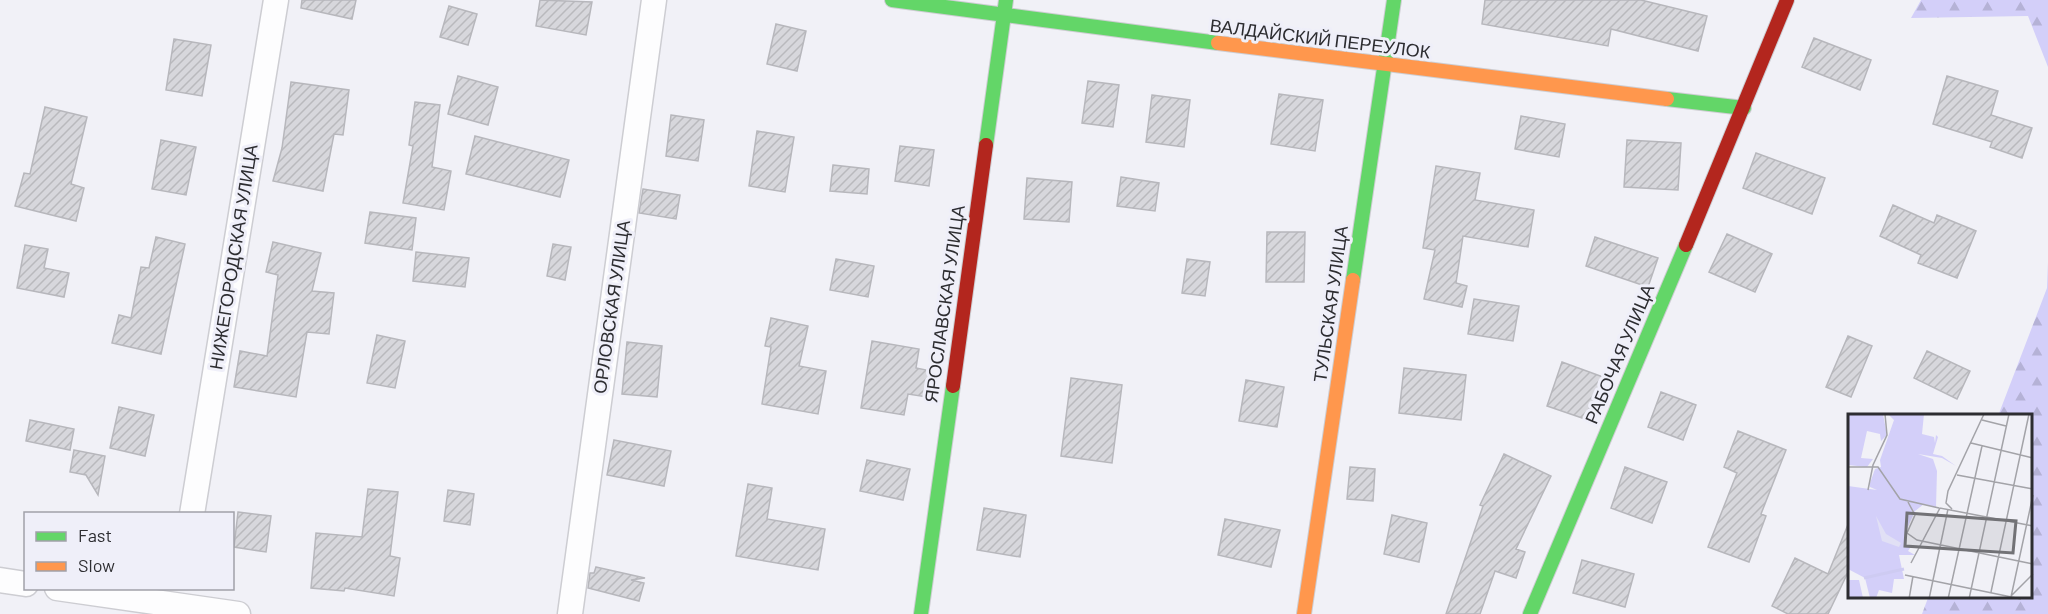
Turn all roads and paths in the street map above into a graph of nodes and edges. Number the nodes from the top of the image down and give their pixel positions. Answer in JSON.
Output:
{"nodes":[{"id":1,"x":276,"y":0,"type":"edge"},
{"id":2,"x":654,"y":0,"type":"edge"},
{"id":3,"x":892,"y":0,"type":"edge"},
{"id":4,"x":1006,"y":0,"type":"edge"},
{"id":5,"x":1394,"y":0,"type":"edge"},
{"id":6,"x":1787,"y":0,"type":"edge"},
{"id":7,"x":1003,"y":15,"type":"junction"},
{"id":8,"x":1384,"y":65,"type":"junction"},
{"id":9,"x":1744,"y":108,"type":"junction"},
{"id":10,"x":192,"y":512,"type":"edge"},
{"id":11,"x":0,"y":580,"type":"edge"},
{"id":12,"x":24,"y":584,"type":"edge"},
{"id":13,"x":73,"y":590,"type":"edge"},
{"id":14,"x":177,"y":603,"type":"edge"},
{"id":15,"x":238,"y":614,"type":"edge"},
{"id":16,"x":570,"y":614,"type":"edge"},
{"id":17,"x":921,"y":614,"type":"edge"},
{"id":18,"x":1304,"y":614,"type":"edge"},
{"id":19,"x":1530,"y":614,"type":"edge"}],
"edges":[{"from":1,"to":10,"type":"street","name":"НИЖЕГОРОДСКАЯ УЛИЦА"},
{"from":2,"to":16,"type":"street","name":"ОРЛОВСКАЯ УЛИЦА"},
{"from":3,"to":7,"type":"street","name":"ВАЛДАЙСКИЙ ПЕРЕУЛОК"},
{"from":4,"to":7,"type":"street","name":"ЯРОСЛАВСКАЯ УЛИЦА"},
{"from":5,"to":8,"type":"street","name":"ТУЛЬСКАЯ УЛИЦА"},
{"from":6,"to":9,"type":"street","name":"РАБОЧАЯ УЛИЦА"},
{"from":7,"to":8,"type":"street","name":"ВАЛДАЙСКИЙ ПЕРЕУЛОК"},
{"from":7,"to":17,"type":"street","name":"ЯРОСЛАВСКАЯ УЛИЦА"},
{"from":8,"to":9,"type":"street","name":"ВАЛДАЙСКИЙ ПЕРЕУЛОК"},
{"from":8,"to":18,"type":"street","name":"ТУЛЬСКАЯ УЛИЦА"},
{"from":9,"to":19,"type":"street","name":"РАБОЧАЯ УЛИЦА"},
{"from":11,"to":12,"type":"street"},
{"from":13,"to":14,"type":"street"},
{"from":14,"to":15,"type":"street"}]}
